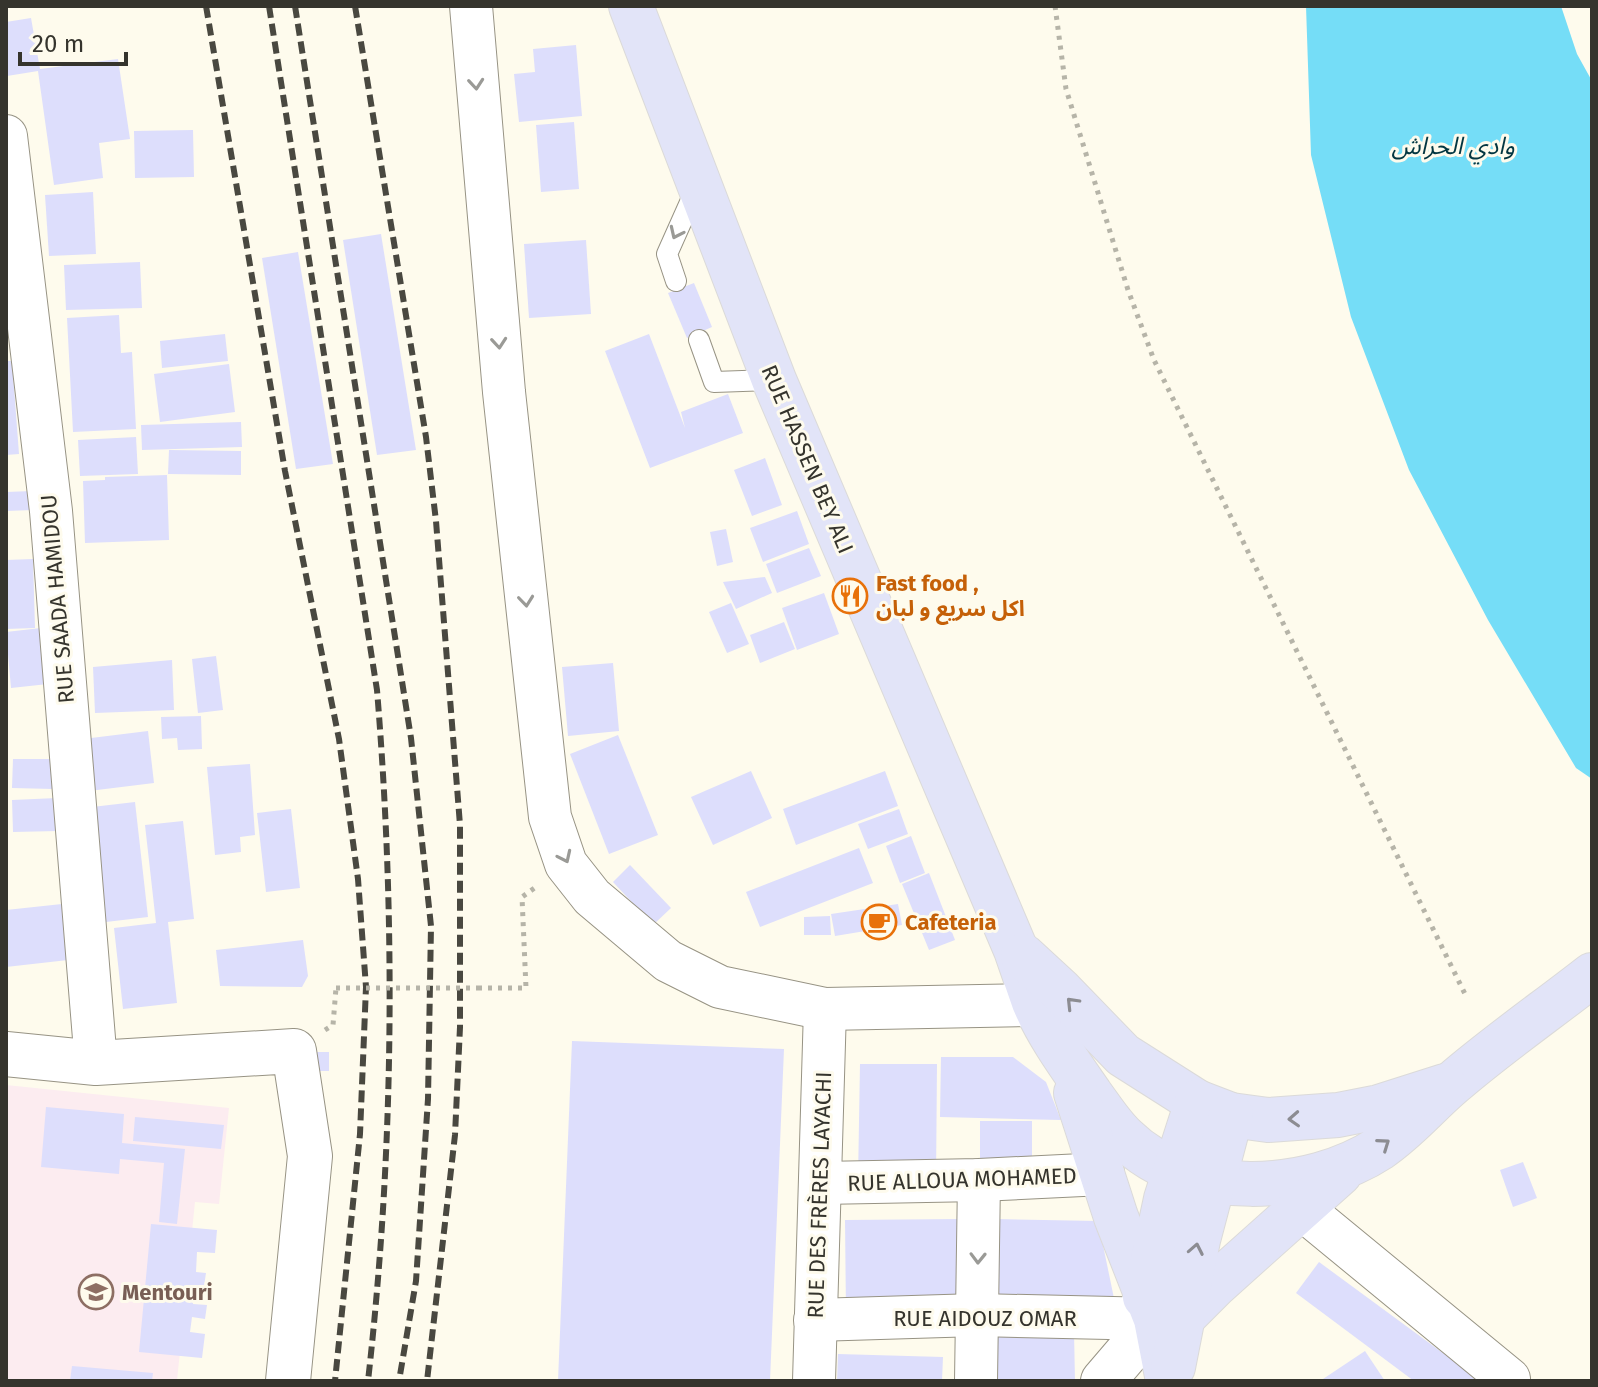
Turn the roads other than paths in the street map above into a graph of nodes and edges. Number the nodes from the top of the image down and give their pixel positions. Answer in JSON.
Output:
{"nodes":[{"id":1,"x":471,"y":6,"type":"edge"},
{"id":2,"x":631,"y":6,"type":"edge"},
{"id":3,"x":6,"y":136,"type":"edge"},
{"id":4,"x":698,"y":186,"type":"junction"},
{"id":5,"x":676,"y":281,"type":"dead end"},
{"id":6,"x":699,"y":340,"type":"dead end"},
{"id":7,"x":774,"y":380,"type":"junction"},
{"id":8,"x":1016,"y":950,"type":"junction"},
{"id":9,"x":1592,"y":975,"type":"edge"},
{"id":10,"x":1035,"y":1005,"type":"junction"},
{"id":11,"x":825,"y":1009,"type":"junction"},
{"id":12,"x":6,"y":1054,"type":"edge"},
{"id":13,"x":1064,"y":1057,"type":"junction"},
{"id":14,"x":96,"y":1063,"type":"junction"},
{"id":15,"x":1451,"y":1084,"type":"junction"},
{"id":16,"x":1214,"y":1108,"type":"junction"},
{"id":17,"x":1348,"y":1166,"type":"junction"},
{"id":18,"x":1103,"y":1174,"type":"junction"},
{"id":19,"x":1193,"y":1174,"type":"junction"},
{"id":20,"x":979,"y":1180,"type":"junction"},
{"id":21,"x":821,"y":1183,"type":"junction"},
{"id":22,"x":1301,"y":1208,"type":"junction"},
{"id":23,"x":1161,"y":1311,"type":"junction"},
{"id":24,"x":977,"y":1315,"type":"junction"},
{"id":25,"x":815,"y":1320,"type":"junction"},
{"id":26,"x":1509,"y":1379,"type":"dead end"},
{"id":27,"x":288,"y":1381,"type":"edge"},
{"id":28,"x":814,"y":1381,"type":"edge"},
{"id":29,"x":976,"y":1381,"type":"edge"},
{"id":30,"x":1103,"y":1381,"type":"edge"},
{"id":31,"x":1169,"y":1381,"type":"edge"}],
"edges":[{"from":1,"to":11,"type":"street","one_way":true},
{"from":2,"to":4,"type":"main road","name":"RUE HASSEN BEY ALI"},
{"from":3,"to":14,"type":"street","name":"RUE SAADA HAMIDOU"},
{"from":4,"to":5,"type":"lane","one_way":true},
{"from":4,"to":7,"type":"main road","name":"RUE HASSEN BEY ALI"},
{"from":6,"to":7,"type":"lane"},
{"from":7,"to":8,"type":"main road","name":"RUE HASSEN BEY ALI"},
{"from":8,"to":10,"type":"main road","name":"RUE HASSEN BEY ALI"},
{"from":16,"to":8,"type":"main road","one_way":true},
{"from":9,"to":15,"type":"main road"},
{"from":10,"to":11,"type":"street"},
{"from":10,"to":13,"type":"main road","name":"RUE HASSEN BEY ALI"},
{"from":11,"to":21,"type":"street","name":"RUE DES FRÈRES LAYACHI"},
{"from":12,"to":14,"type":"street"},
{"from":13,"to":18,"type":"main road"},
{"from":13,"to":19,"type":"main road"},
{"from":14,"to":27,"type":"street"},
{"from":15,"to":16,"type":"main road","one_way":true},
{"from":17,"to":15,"type":"main road","one_way":true},
{"from":16,"to":19,"type":"main road"},
{"from":17,"to":19,"type":"main road"},
{"from":17,"to":22,"type":"main road"},
{"from":18,"to":20,"type":"street","name":"RUE ALLOUA MOHAMED"},
{"from":18,"to":23,"type":"main road"},
{"from":19,"to":23,"type":"main road"},
{"from":20,"to":21,"type":"street","name":"RUE ALLOUA MOHAMED"},
{"from":20,"to":24,"type":"street","one_way":true},
{"from":21,"to":25,"type":"street","name":"RUE DES FRÈRES LAYACHI"},
{"from":22,"to":23,"type":"main road"},
{"from":22,"to":26,"type":"street"},
{"from":23,"to":24,"type":"street","name":"RUE AIDOUZ OMAR"},
{"from":23,"to":30,"type":"street"},
{"from":23,"to":31,"type":"main road"},
{"from":24,"to":25,"type":"street","name":"RUE AIDOUZ OMAR"},
{"from":24,"to":29,"type":"street"},
{"from":25,"to":28,"type":"street","name":"RUE DES FRÈRES LAYACHI"}]}
